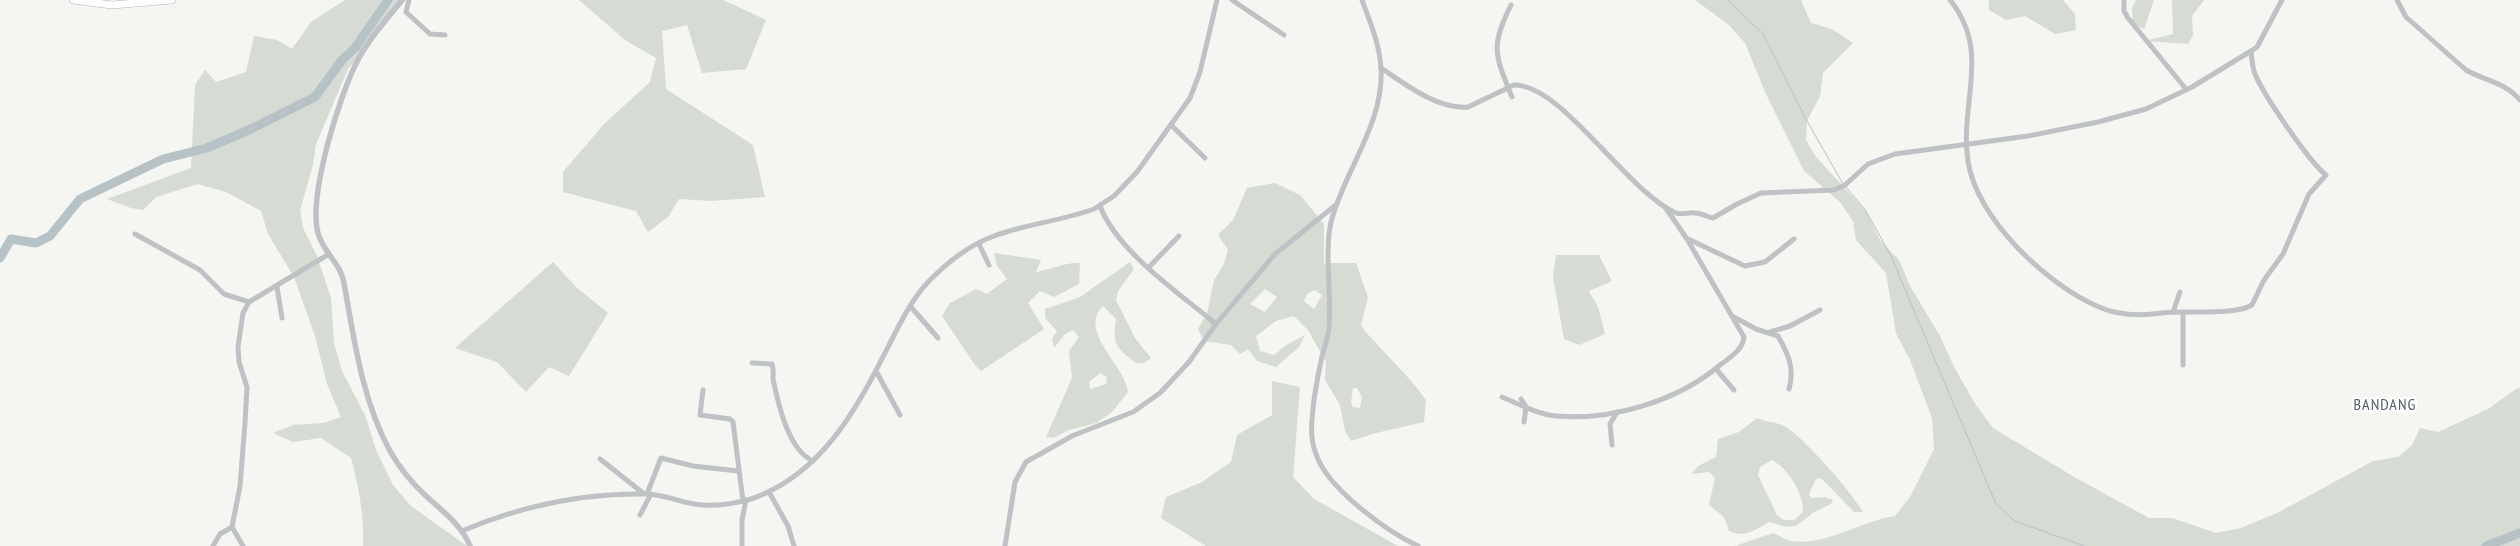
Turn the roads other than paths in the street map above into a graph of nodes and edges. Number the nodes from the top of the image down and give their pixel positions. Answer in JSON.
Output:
{"nodes":[{"id":1,"x":73,"y":0,"type":"edge"},
{"id":2,"x":172,"y":0,"type":"edge"},
{"id":3,"x":402,"y":0,"type":"edge"},
{"id":4,"x":409,"y":0,"type":"edge"},
{"id":5,"x":1217,"y":0,"type":"edge"},
{"id":6,"x":1232,"y":0,"type":"edge"},
{"id":7,"x":1362,"y":0,"type":"edge"},
{"id":8,"x":1950,"y":0,"type":"edge"},
{"id":9,"x":2124,"y":0,"type":"edge"},
{"id":10,"x":2282,"y":0,"type":"edge"},
{"id":11,"x":2397,"y":0,"type":"edge"},
{"id":12,"x":1511,"y":5,"type":"dead end"},
{"id":13,"x":445,"y":35,"type":"dead end"},
{"id":14,"x":1284,"y":35,"type":"dead end"},
{"id":15,"x":2252,"y":52,"type":"junction"},
{"id":16,"x":1381,"y":68,"type":"junction"},
{"id":17,"x":1506,"y":88,"type":"junction"},
{"id":18,"x":2186,"y":89,"type":"junction"},
{"id":19,"x":2519,"y":96,"type":"edge"},
{"id":20,"x":1512,"y":97,"type":"dead end"},
{"id":21,"x":1171,"y":125,"type":"junction"},
{"id":22,"x":1966,"y":146,"type":"junction"},
{"id":23,"x":1205,"y":158,"type":"dead end"},
{"id":24,"x":1338,"y":202,"type":"junction"},
{"id":25,"x":1664,"y":204,"type":"junction"},
{"id":26,"x":1100,"y":206,"type":"junction"},
{"id":27,"x":135,"y":234,"type":"dead end"},
{"id":28,"x":1179,"y":236,"type":"dead end"},
{"id":29,"x":1687,"y":239,"type":"junction"},
{"id":30,"x":1794,"y":239,"type":"dead end"},
{"id":31,"x":979,"y":244,"type":"junction"},
{"id":32,"x":329,"y":254,"type":"junction"},
{"id":33,"x":989,"y":265,"type":"dead end"},
{"id":34,"x":1149,"y":267,"type":"junction"},
{"id":35,"x":277,"y":287,"type":"junction"},
{"id":36,"x":2180,"y":292,"type":"dead end"},
{"id":37,"x":250,"y":302,"type":"junction"},
{"id":38,"x":911,"y":307,"type":"junction"},
{"id":39,"x":1820,"y":310,"type":"dead end"},
{"id":40,"x":2173,"y":312,"type":"junction"},
{"id":41,"x":2183,"y":312,"type":"junction"},
{"id":42,"x":1730,"y":315,"type":"junction"},
{"id":43,"x":282,"y":318,"type":"dead end"},
{"id":44,"x":1216,"y":324,"type":"junction"},
{"id":45,"x":1769,"y":332,"type":"junction"},
{"id":46,"x":938,"y":338,"type":"dead end"},
{"id":47,"x":752,"y":363,"type":"dead end"},
{"id":48,"x":2183,"y":365,"type":"dead end"},
{"id":49,"x":1716,"y":369,"type":"junction"},
{"id":50,"x":876,"y":371,"type":"junction"},
{"id":51,"x":1789,"y":389,"type":"dead end"},
{"id":52,"x":704,"y":390,"type":"dead end"},
{"id":53,"x":1734,"y":390,"type":"dead end"},
{"id":54,"x":1502,"y":397,"type":"dead end"},
{"id":55,"x":1521,"y":398,"type":"dead end"},
{"id":56,"x":1526,"y":407,"type":"junction"},
{"id":57,"x":1617,"y":412,"type":"junction"},
{"id":58,"x":900,"y":414,"type":"dead end"},
{"id":59,"x":1524,"y":422,"type":"dead end"},
{"id":60,"x":1612,"y":445,"type":"dead end"},
{"id":61,"x":600,"y":459,"type":"dead end"},
{"id":62,"x":812,"y":461,"type":"junction"},
{"id":63,"x":738,"y":471,"type":"junction"},
{"id":64,"x":769,"y":492,"type":"junction"},
{"id":65,"x":647,"y":494,"type":"junction"},
{"id":66,"x":744,"y":500,"type":"junction"},
{"id":67,"x":640,"y":515,"type":"dead end"},
{"id":68,"x":232,"y":527,"type":"junction"},
{"id":69,"x":462,"y":531,"type":"junction"},
{"id":70,"x":213,"y":546,"type":"edge"},
{"id":71,"x":242,"y":546,"type":"edge"},
{"id":72,"x":470,"y":546,"type":"edge"},
{"id":73,"x":742,"y":546,"type":"edge"},
{"id":74,"x":794,"y":546,"type":"edge"},
{"id":75,"x":1005,"y":546,"type":"edge"},
{"id":76,"x":1418,"y":546,"type":"edge"}],
"edges":[{"from":1,"to":2,"type":"main road"},
{"from":3,"to":32,"type":"street"},
{"from":4,"to":13,"type":"street"},
{"from":5,"to":21,"type":"street"},
{"from":6,"to":14,"type":"street"},
{"from":7,"to":16,"type":"street"},
{"from":8,"to":22,"type":"street"},
{"from":9,"to":18,"type":"street"},
{"from":10,"to":15,"type":"street"},
{"from":11,"to":19,"type":"street"},
{"from":12,"to":17,"type":"street"},
{"from":15,"to":18,"type":"street"},
{"from":15,"to":41,"type":"street"},
{"from":16,"to":17,"type":"street"},
{"from":16,"to":24,"type":"street"},
{"from":17,"to":20,"type":"street"},
{"from":17,"to":25,"type":"street"},
{"from":18,"to":22,"type":"street"},
{"from":21,"to":23,"type":"street"},
{"from":21,"to":26,"type":"street"},
{"from":22,"to":25,"type":"street"},
{"from":22,"to":40,"type":"street"},
{"from":24,"to":44,"type":"street"},
{"from":24,"to":76,"type":"street"},
{"from":25,"to":29,"type":"street"},
{"from":26,"to":31,"type":"street"},
{"from":26,"to":34,"type":"street"},
{"from":27,"to":37,"type":"street"},
{"from":28,"to":34,"type":"street"},
{"from":29,"to":30,"type":"street"},
{"from":29,"to":42,"type":"street"},
{"from":31,"to":33,"type":"street"},
{"from":31,"to":38,"type":"street"},
{"from":32,"to":35,"type":"street"},
{"from":32,"to":69,"type":"street"},
{"from":34,"to":44,"type":"street"},
{"from":35,"to":37,"type":"street"},
{"from":35,"to":43,"type":"street"},
{"from":36,"to":40,"type":"street"},
{"from":37,"to":68,"type":"street"},
{"from":38,"to":46,"type":"street"},
{"from":38,"to":50,"type":"street"},
{"from":39,"to":45,"type":"street"},
{"from":40,"to":41,"type":"street"},
{"from":41,"to":48,"type":"street"},
{"from":42,"to":45,"type":"street"},
{"from":42,"to":49,"type":"street"},
{"from":44,"to":75,"type":"street"},
{"from":45,"to":51,"type":"street"},
{"from":47,"to":62,"type":"street"},
{"from":49,"to":53,"type":"street"},
{"from":49,"to":57,"type":"street"},
{"from":50,"to":58,"type":"street"},
{"from":50,"to":62,"type":"street"},
{"from":52,"to":63,"type":"street"},
{"from":54,"to":56,"type":"street"},
{"from":55,"to":56,"type":"street"},
{"from":56,"to":57,"type":"street"},
{"from":56,"to":59,"type":"street"},
{"from":57,"to":60,"type":"street"},
{"from":61,"to":65,"type":"street"},
{"from":62,"to":64,"type":"street"},
{"from":63,"to":65,"type":"street"},
{"from":63,"to":66,"type":"street"},
{"from":64,"to":66,"type":"street"},
{"from":64,"to":74,"type":"street"},
{"from":65,"to":66,"type":"street"},
{"from":65,"to":67,"type":"street"},
{"from":65,"to":69,"type":"street"},
{"from":66,"to":73,"type":"street"},
{"from":68,"to":70,"type":"street"},
{"from":68,"to":71,"type":"street"},
{"from":69,"to":72,"type":"street"}]}
